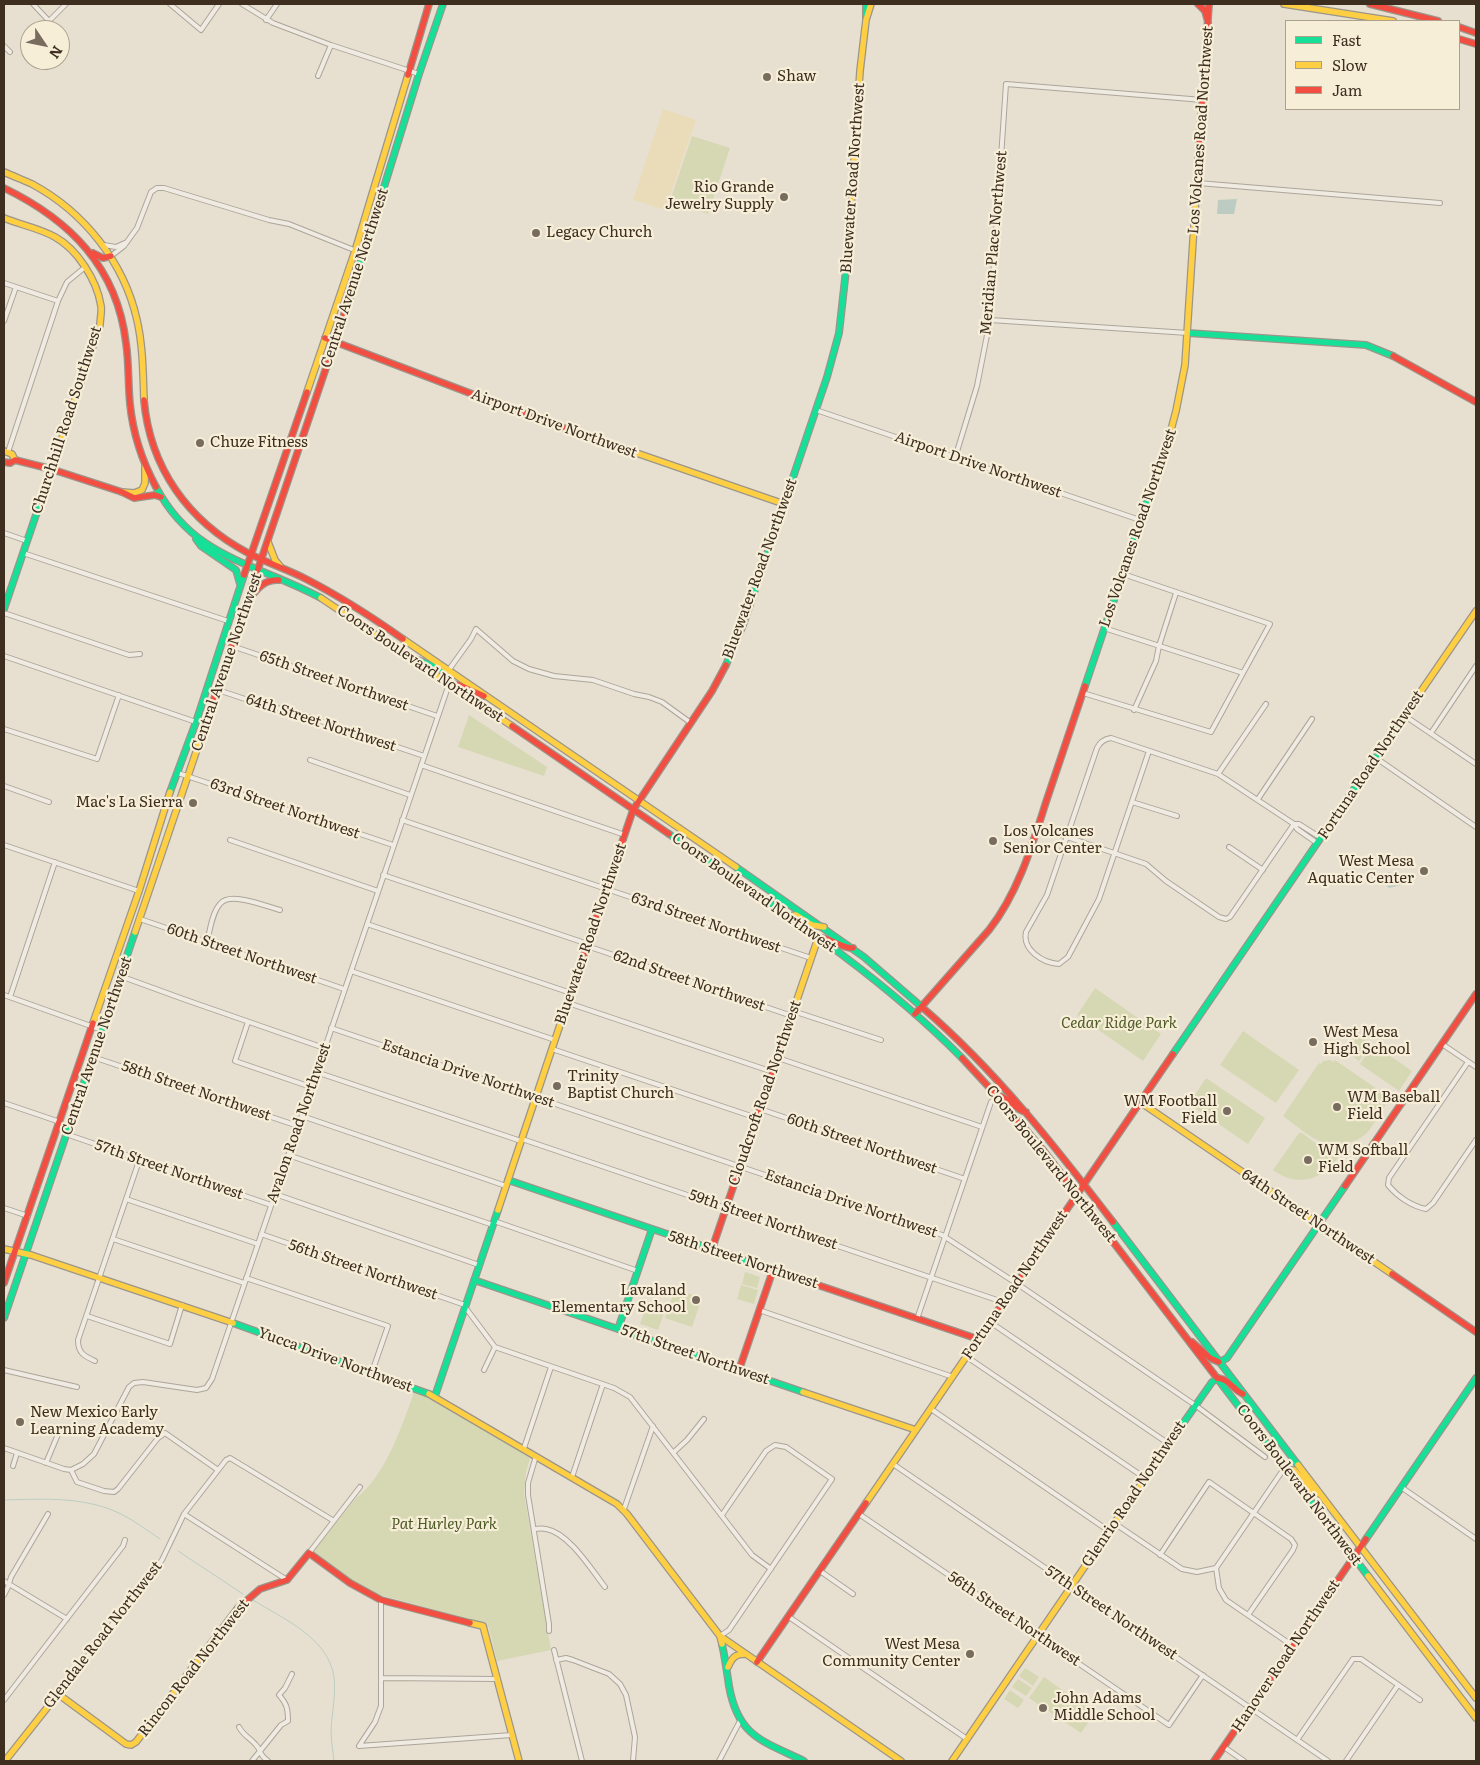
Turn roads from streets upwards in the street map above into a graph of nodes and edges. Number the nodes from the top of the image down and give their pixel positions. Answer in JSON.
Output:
{"nodes":[{"id":1,"x":33,"y":4,"type":"edge"},
{"id":2,"x":66,"y":4,"type":"edge"},
{"id":3,"x":170,"y":4,"type":"edge"},
{"id":4,"x":219,"y":4,"type":"edge"},
{"id":5,"x":242,"y":4,"type":"edge"},
{"id":6,"x":277,"y":4,"type":"edge"},
{"id":7,"x":429,"y":4,"type":"edge"},
{"id":8,"x":443,"y":4,"type":"edge"},
{"id":9,"x":866,"y":4,"type":"edge"},
{"id":10,"x":871,"y":4,"type":"edge"},
{"id":11,"x":1198,"y":4,"type":"edge"},
{"id":12,"x":1209,"y":4,"type":"edge"},
{"id":13,"x":1284,"y":4,"type":"edge"},
{"id":14,"x":1370,"y":4,"type":"edge"},
{"id":15,"x":266,"y":20,"type":"junction"},
{"id":16,"x":866,"y":20,"type":"junction"},
{"id":17,"x":1387,"y":20,"type":"edge"},
{"id":18,"x":1434,"y":20,"type":"edge"},
{"id":19,"x":1208,"y":22,"type":"junction"},
{"id":20,"x":1460,"y":27,"type":"edge"},
{"id":21,"x":1476,"y":33,"type":"edge"},
{"id":22,"x":1460,"y":39,"type":"edge"},
{"id":23,"x":1476,"y":44,"type":"edge"},
{"id":24,"x":331,"y":45,"type":"junction"},
{"id":25,"x":4,"y":46,"type":"edge"},
{"id":26,"x":10,"y":52,"type":"dead end"},
{"id":27,"x":408,"y":70,"type":"junction"},
{"id":28,"x":419,"y":74,"type":"junction"},
{"id":29,"x":318,"y":76,"type":"dead end"},
{"id":30,"x":1203,"y":100,"type":"junction"},
{"id":31,"x":4,"y":172,"type":"edge"},
{"id":32,"x":1198,"y":183,"type":"junction"},
{"id":33,"x":4,"y":188,"type":"edge"},
{"id":34,"x":1440,"y":203,"type":"dead end"},
{"id":35,"x":4,"y":218,"type":"edge"},
{"id":36,"x":127,"y":242,"type":"junction"},
{"id":37,"x":104,"y":246,"type":"junction"},
{"id":38,"x":88,"y":249,"type":"junction"},
{"id":39,"x":355,"y":251,"type":"junction"},
{"id":40,"x":364,"y":254,"type":"junction"},
{"id":41,"x":110,"y":256,"type":"junction"},
{"id":42,"x":84,"y":268,"type":"junction"},
{"id":43,"x":4,"y":283,"type":"edge"},
{"id":44,"x":16,"y":287,"type":"junction"},
{"id":45,"x":339,"y":298,"type":"junction"},
{"id":46,"x":58,"y":301,"type":"junction"},
{"id":47,"x":348,"y":302,"type":"junction"},
{"id":48,"x":990,"y":320,"type":"junction"},
{"id":49,"x":4,"y":321,"type":"edge"},
{"id":50,"x":1188,"y":333,"type":"junction"},
{"id":51,"x":325,"y":338,"type":"junction"},
{"id":52,"x":335,"y":343,"type":"junction"},
{"id":53,"x":1476,"y":402,"type":"edge"},
{"id":54,"x":816,"y":410,"type":"junction"},
{"id":55,"x":6,"y":452,"type":"edge"},
{"id":56,"x":955,"y":458,"type":"junction"},
{"id":57,"x":15,"y":460,"type":"junction"},
{"id":58,"x":4,"y":462,"type":"edge"},
{"id":59,"x":145,"y":466,"type":"junction"},
{"id":60,"x":51,"y":469,"type":"junction"},
{"id":61,"x":122,"y":492,"type":"junction"},
{"id":62,"x":161,"y":497,"type":"junction"},
{"id":63,"x":784,"y":504,"type":"junction"},
{"id":64,"x":1140,"y":520,"type":"junction"},
{"id":65,"x":4,"y":533,"type":"edge"},
{"id":66,"x":193,"y":534,"type":"junction"},
{"id":67,"x":27,"y":540,"type":"junction"},
{"id":68,"x":268,"y":542,"type":"junction"},
{"id":69,"x":23,"y":553,"type":"junction"},
{"id":70,"x":251,"y":555,"type":"junction"},
{"id":71,"x":261,"y":560,"type":"junction"},
{"id":72,"x":247,"y":566,"type":"junction"},
{"id":73,"x":283,"y":569,"type":"junction"},
{"id":74,"x":258,"y":570,"type":"junction"},
{"id":75,"x":1122,"y":574,"type":"junction"},
{"id":76,"x":285,"y":581,"type":"junction"},
{"id":77,"x":240,"y":586,"type":"junction"},
{"id":78,"x":7,"y":591,"type":"edge"},
{"id":79,"x":1176,"y":593,"type":"junction"},
{"id":80,"x":335,"y":594,"type":"junction"},
{"id":81,"x":328,"y":603,"type":"junction"},
{"id":82,"x":245,"y":607,"type":"junction"},
{"id":83,"x":4,"y":609,"type":"edge"},
{"id":84,"x":1476,"y":611,"type":"edge"},
{"id":85,"x":4,"y":613,"type":"edge"},
{"id":86,"x":228,"y":621,"type":"junction"},
{"id":87,"x":1104,"y":628,"type":"junction"},
{"id":88,"x":232,"y":646,"type":"junction"},
{"id":89,"x":1159,"y":646,"type":"junction"},
{"id":90,"x":140,"y":654,"type":"dead end"},
{"id":91,"x":4,"y":656,"type":"edge"},
{"id":92,"x":414,"y":659,"type":"junction"},
{"id":93,"x":1476,"y":666,"type":"edge"},
{"id":94,"x":448,"y":671,"type":"junction"},
{"id":95,"x":1243,"y":673,"type":"junction"},
{"id":96,"x":449,"y":684,"type":"junction"},
{"id":97,"x":218,"y":690,"type":"junction"},
{"id":98,"x":1083,"y":693,"type":"junction"},
{"id":99,"x":119,"y":695,"type":"junction"},
{"id":100,"x":488,"y":697,"type":"junction"},
{"id":101,"x":1266,"y":704,"type":"dead end"},
{"id":102,"x":1134,"y":710,"type":"junction"},
{"id":103,"x":437,"y":716,"type":"junction"},
{"id":104,"x":1405,"y":716,"type":"junction"},
{"id":105,"x":1312,"y":719,"type":"dead end"},
{"id":106,"x":196,"y":722,"type":"junction"},
{"id":107,"x":691,"y":723,"type":"junction"},
{"id":108,"x":4,"y":728,"type":"edge"},
{"id":109,"x":1431,"y":733,"type":"junction"},
{"id":110,"x":1149,"y":751,"type":"junction"},
{"id":111,"x":424,"y":756,"type":"junction"},
{"id":112,"x":1476,"y":757,"type":"edge"},
{"id":113,"x":1376,"y":758,"type":"junction"},
{"id":114,"x":310,"y":760,"type":"dead end"},
{"id":115,"x":1475,"y":762,"type":"edge"},
{"id":116,"x":421,"y":765,"type":"junction"},
{"id":117,"x":178,"y":773,"type":"junction"},
{"id":118,"x":1218,"y":774,"type":"junction"},
{"id":119,"x":188,"y":776,"type":"junction"},
{"id":120,"x":4,"y":786,"type":"edge"},
{"id":121,"x":410,"y":795,"type":"junction"},
{"id":122,"x":1258,"y":799,"type":"junction"},
{"id":123,"x":639,"y":800,"type":"junction"},
{"id":124,"x":49,"y":802,"type":"dead end"},
{"id":125,"x":1132,"y":802,"type":"junction"},
{"id":126,"x":634,"y":810,"type":"junction"},
{"id":127,"x":1177,"y":816,"type":"dead end"},
{"id":128,"x":402,"y":820,"type":"junction"},
{"id":129,"x":1294,"y":824,"type":"junction"},
{"id":130,"x":1038,"y":826,"type":"junction"},
{"id":131,"x":1476,"y":827,"type":"edge"},
{"id":132,"x":625,"y":835,"type":"junction"},
{"id":133,"x":1066,"y":838,"type":"junction"},
{"id":134,"x":230,"y":840,"type":"dead end"},
{"id":135,"x":1319,"y":841,"type":"junction"},
{"id":136,"x":4,"y":845,"type":"edge"},
{"id":137,"x":393,"y":845,"type":"junction"},
{"id":138,"x":1229,"y":847,"type":"dead end"},
{"id":139,"x":1114,"y":853,"type":"junction"},
{"id":140,"x":55,"y":862,"type":"junction"},
{"id":141,"x":1263,"y":870,"type":"junction"},
{"id":142,"x":383,"y":875,"type":"junction"},
{"id":143,"x":606,"y":890,"type":"junction"},
{"id":144,"x":139,"y":891,"type":"junction"},
{"id":145,"x":378,"y":891,"type":"junction"},
{"id":146,"x":280,"y":910,"type":"dead end"},
{"id":147,"x":789,"y":916,"type":"junction"},
{"id":148,"x":140,"y":918,"type":"junction"},
{"id":149,"x":367,"y":924,"type":"junction"},
{"id":150,"x":824,"y":927,"type":"junction"},
{"id":151,"x":821,"y":938,"type":"junction"},
{"id":152,"x":207,"y":942,"type":"junction"},
{"id":153,"x":587,"y":945,"type":"junction"},
{"id":154,"x":853,"y":948,"type":"junction"},
{"id":155,"x":811,"y":958,"type":"junction"},
{"id":156,"x":351,"y":970,"type":"junction"},
{"id":157,"x":120,"y":976,"type":"junction"},
{"id":158,"x":344,"y":989,"type":"junction"},
{"id":159,"x":571,"y":993,"type":"junction"},
{"id":160,"x":1476,"y":994,"type":"edge"},
{"id":161,"x":4,"y":995,"type":"edge"},
{"id":162,"x":10,"y":997,"type":"junction"},
{"id":163,"x":568,"y":1003,"type":"junction"},
{"id":164,"x":921,"y":1005,"type":"junction"},
{"id":165,"x":792,"y":1014,"type":"junction"},
{"id":166,"x":915,"y":1014,"type":"junction"},
{"id":167,"x":248,"y":1022,"type":"junction"},
{"id":168,"x":91,"y":1026,"type":"junction"},
{"id":169,"x":331,"y":1028,"type":"junction"},
{"id":170,"x":102,"y":1030,"type":"junction"},
{"id":171,"x":555,"y":1040,"type":"junction"},
{"id":172,"x":881,"y":1040,"type":"dead end"},
{"id":173,"x":1442,"y":1044,"type":"junction"},
{"id":174,"x":324,"y":1048,"type":"junction"},
{"id":175,"x":552,"y":1049,"type":"junction"},
{"id":176,"x":958,"y":1054,"type":"junction"},
{"id":177,"x":93,"y":1057,"type":"junction"},
{"id":178,"x":778,"y":1058,"type":"junction"},
{"id":179,"x":1468,"y":1062,"type":"junction"},
{"id":180,"x":1476,"y":1068,"type":"edge"},
{"id":181,"x":316,"y":1072,"type":"junction"},
{"id":182,"x":773,"y":1072,"type":"junction"},
{"id":183,"x":989,"y":1072,"type":"junction"},
{"id":184,"x":311,"y":1087,"type":"junction"},
{"id":185,"x":999,"y":1096,"type":"junction"},
{"id":186,"x":536,"y":1097,"type":"junction"},
{"id":187,"x":1140,"y":1102,"type":"junction"},
{"id":188,"x":4,"y":1103,"type":"edge"},
{"id":189,"x":760,"y":1109,"type":"junction"},
{"id":190,"x":1026,"y":1112,"type":"junction"},
{"id":191,"x":302,"y":1116,"type":"junction"},
{"id":192,"x":757,"y":1118,"type":"junction"},
{"id":193,"x":60,"y":1122,"type":"junction"},
{"id":194,"x":298,"y":1126,"type":"junction"},
{"id":195,"x":982,"y":1127,"type":"junction"},
{"id":196,"x":66,"y":1134,"type":"junction"},
{"id":197,"x":521,"y":1140,"type":"junction"},
{"id":198,"x":1476,"y":1140,"type":"edge"},
{"id":199,"x":288,"y":1155,"type":"junction"},
{"id":200,"x":139,"y":1161,"type":"junction"},
{"id":201,"x":741,"y":1166,"type":"junction"},
{"id":202,"x":965,"y":1179,"type":"junction"},
{"id":203,"x":507,"y":1183,"type":"junction"},
{"id":204,"x":1084,"y":1184,"type":"junction"},
{"id":205,"x":275,"y":1194,"type":"junction"},
{"id":206,"x":1077,"y":1194,"type":"junction"},
{"id":207,"x":126,"y":1199,"type":"junction"},
{"id":208,"x":271,"y":1205,"type":"junction"},
{"id":209,"x":4,"y":1208,"type":"edge"},
{"id":210,"x":727,"y":1208,"type":"junction"},
{"id":211,"x":28,"y":1216,"type":"junction"},
{"id":212,"x":493,"y":1223,"type":"junction"},
{"id":213,"x":1318,"y":1224,"type":"junction"},
{"id":214,"x":652,"y":1229,"type":"junction"},
{"id":215,"x":261,"y":1234,"type":"junction"},
{"id":216,"x":946,"y":1236,"type":"junction"},
{"id":217,"x":113,"y":1239,"type":"junction"},
{"id":218,"x":258,"y":1244,"type":"junction"},
{"id":219,"x":4,"y":1249,"type":"edge"},
{"id":220,"x":712,"y":1249,"type":"junction"},
{"id":221,"x":15,"y":1251,"type":"junction"},
{"id":222,"x":26,"y":1253,"type":"junction"},
{"id":223,"x":479,"y":1265,"type":"junction"},
{"id":224,"x":773,"y":1270,"type":"junction"},
{"id":225,"x":638,"y":1271,"type":"junction"},
{"id":226,"x":932,"y":1277,"type":"junction"},
{"id":227,"x":100,"y":1278,"type":"junction"},
{"id":228,"x":245,"y":1280,"type":"junction"},
{"id":229,"x":474,"y":1280,"type":"junction"},
{"id":230,"x":4,"y":1283,"type":"edge"},
{"id":231,"x":1016,"y":1283,"type":"junction"},
{"id":232,"x":1003,"y":1302,"type":"junction"},
{"id":233,"x":182,"y":1305,"type":"junction"},
{"id":234,"x":465,"y":1306,"type":"junction"},
{"id":235,"x":760,"y":1310,"type":"junction"},
{"id":236,"x":87,"y":1316,"type":"junction"},
{"id":237,"x":4,"y":1318,"type":"edge"},
{"id":238,"x":918,"y":1319,"type":"junction"},
{"id":239,"x":231,"y":1322,"type":"junction"},
{"id":240,"x":990,"y":1322,"type":"junction"},
{"id":241,"x":618,"y":1329,"type":"junction"},
{"id":242,"x":1476,"y":1332,"type":"edge"},
{"id":243,"x":978,"y":1339,"type":"junction"},
{"id":244,"x":1191,"y":1342,"type":"junction"},
{"id":245,"x":495,"y":1347,"type":"junction"},
{"id":246,"x":967,"y":1357,"type":"junction"},
{"id":247,"x":95,"y":1361,"type":"dead end"},
{"id":248,"x":1220,"y":1362,"type":"junction"},
{"id":249,"x":551,"y":1367,"type":"junction"},
{"id":250,"x":4,"y":1370,"type":"edge"},
{"id":251,"x":484,"y":1370,"type":"dead end"},
{"id":252,"x":739,"y":1370,"type":"junction"},
{"id":253,"x":372,"y":1372,"type":"junction"},
{"id":254,"x":953,"y":1376,"type":"junction"},
{"id":255,"x":1218,"y":1378,"type":"junction"},
{"id":256,"x":1476,"y":1378,"type":"edge"},
{"id":257,"x":603,"y":1384,"type":"junction"},
{"id":258,"x":77,"y":1387,"type":"dead end"},
{"id":259,"x":1244,"y":1395,"type":"junction"},
{"id":260,"x":435,"y":1396,"type":"junction"},
{"id":261,"x":1195,"y":1405,"type":"junction"},
{"id":262,"x":931,"y":1409,"type":"junction"},
{"id":263,"x":704,"y":1419,"type":"dead end"},
{"id":264,"x":653,"y":1426,"type":"junction"},
{"id":265,"x":916,"y":1430,"type":"junction"},
{"id":266,"x":59,"y":1432,"type":"dead end"},
{"id":267,"x":1168,"y":1444,"type":"junction"},
{"id":268,"x":4,"y":1448,"type":"edge"},
{"id":269,"x":524,"y":1448,"type":"junction"},
{"id":270,"x":674,"y":1452,"type":"junction"},
{"id":271,"x":17,"y":1453,"type":"junction"},
{"id":272,"x":536,"y":1456,"type":"junction"},
{"id":273,"x":1265,"y":1457,"type":"dead end"},
{"id":274,"x":46,"y":1463,"type":"junction"},
{"id":275,"x":893,"y":1464,"type":"junction"},
{"id":276,"x":13,"y":1466,"type":"dead end"},
{"id":277,"x":71,"y":1470,"type":"junction"},
{"id":278,"x":218,"y":1470,"type":"junction"},
{"id":279,"x":1287,"y":1470,"type":"junction"},
{"id":280,"x":572,"y":1477,"type":"junction"},
{"id":281,"x":1145,"y":1478,"type":"junction"},
{"id":282,"x":360,"y":1487,"type":"dead end"},
{"id":283,"x":1401,"y":1487,"type":"junction"},
{"id":284,"x":1319,"y":1493,"type":"junction"},
{"id":285,"x":624,"y":1509,"type":"junction"},
{"id":286,"x":1253,"y":1513,"type":"junction"},
{"id":287,"x":48,"y":1514,"type":"dead end"},
{"id":288,"x":184,"y":1514,"type":"junction"},
{"id":289,"x":859,"y":1514,"type":"junction"},
{"id":290,"x":722,"y":1515,"type":"junction"},
{"id":291,"x":334,"y":1521,"type":"junction"},
{"id":292,"x":1114,"y":1523,"type":"junction"},
{"id":293,"x":534,"y":1530,"type":"junction"},
{"id":294,"x":1109,"y":1531,"type":"junction"},
{"id":295,"x":1476,"y":1539,"type":"edge"},
{"id":296,"x":125,"y":1540,"type":"dead end"},
{"id":297,"x":1360,"y":1547,"type":"junction"},
{"id":298,"x":309,"y":1553,"type":"junction"},
{"id":299,"x":1160,"y":1554,"type":"junction"},
{"id":300,"x":1354,"y":1556,"type":"junction"},
{"id":301,"x":1216,"y":1568,"type":"junction"},
{"id":302,"x":771,"y":1569,"type":"junction"},
{"id":303,"x":820,"y":1571,"type":"junction"},
{"id":304,"x":287,"y":1580,"type":"junction"},
{"id":305,"x":4,"y":1581,"type":"edge"},
{"id":306,"x":10,"y":1584,"type":"junction"},
{"id":307,"x":1072,"y":1586,"type":"junction"},
{"id":308,"x":605,"y":1587,"type":"dead end"},
{"id":309,"x":854,"y":1594,"type":"dead end"},
{"id":310,"x":4,"y":1595,"type":"edge"},
{"id":311,"x":381,"y":1600,"type":"junction"},
{"id":312,"x":1248,"y":1615,"type":"junction"},
{"id":313,"x":789,"y":1617,"type":"junction"},
{"id":314,"x":67,"y":1619,"type":"junction"},
{"id":315,"x":549,"y":1631,"type":"dead end"},
{"id":316,"x":720,"y":1636,"type":"junction"},
{"id":317,"x":1038,"y":1636,"type":"junction"},
{"id":318,"x":1294,"y":1646,"type":"junction"},
{"id":319,"x":554,"y":1650,"type":"dead end"},
{"id":320,"x":745,"y":1654,"type":"junction"},
{"id":321,"x":556,"y":1660,"type":"junction"},
{"id":322,"x":757,"y":1662,"type":"junction"},
{"id":323,"x":727,"y":1670,"type":"junction"},
{"id":324,"x":292,"y":1674,"type":"dead end"},
{"id":325,"x":1203,"y":1675,"type":"junction"},
{"id":326,"x":381,"y":1678,"type":"junction"},
{"id":327,"x":498,"y":1679,"type":"junction"},
{"id":328,"x":1398,"y":1685,"type":"junction"},
{"id":329,"x":58,"y":1694,"type":"junction"},
{"id":330,"x":1476,"y":1698,"type":"edge"},
{"id":331,"x":4,"y":1700,"type":"edge"},
{"id":332,"x":1420,"y":1700,"type":"dead end"},
{"id":333,"x":1250,"y":1708,"type":"junction"},
{"id":334,"x":1476,"y":1717,"type":"edge"},
{"id":335,"x":740,"y":1721,"type":"junction"},
{"id":336,"x":239,"y":1727,"type":"dead end"},
{"id":337,"x":512,"y":1735,"type":"junction"},
{"id":338,"x":967,"y":1739,"type":"junction"},
{"id":339,"x":1297,"y":1740,"type":"junction"},
{"id":340,"x":1224,"y":1747,"type":"junction"},
{"id":341,"x":259,"y":1752,"type":"junction"},
{"id":342,"x":5,"y":1761,"type":"edge"},
{"id":343,"x":252,"y":1761,"type":"edge"},
{"id":344,"x":268,"y":1761,"type":"edge"},
{"id":345,"x":519,"y":1761,"type":"edge"},
{"id":346,"x":582,"y":1761,"type":"edge"},
{"id":347,"x":633,"y":1761,"type":"edge"},
{"id":348,"x":719,"y":1761,"type":"edge"},
{"id":349,"x":804,"y":1761,"type":"edge"},
{"id":350,"x":901,"y":1761,"type":"edge"},
{"id":351,"x":952,"y":1761,"type":"edge"},
{"id":352,"x":1214,"y":1761,"type":"edge"},
{"id":353,"x":1244,"y":1761,"type":"edge"},
{"id":354,"x":1328,"y":1761,"type":"edge"},
{"id":355,"x":1346,"y":1761,"type":"edge"}],
"edges":[{"from":1,"to":2,"type":"street"},
{"from":3,"to":4,"type":"street"},
{"from":5,"to":15,"type":"street"},
{"from":6,"to":15,"type":"street"},
{"from":7,"to":27,"type":"street"},
{"from":8,"to":28,"type":"street","name":"Central Avenue Northwest"},
{"from":9,"to":16,"type":"street","name":"Bluewater Road Northwest"},
{"from":10,"to":16,"type":"street","name":"Bluewater Road Northwest"},
{"from":11,"to":19,"type":"street"},
{"from":12,"to":19,"type":"street","name":"Los Volcanes Road Northwest"},
{"from":13,"to":17,"type":"street"},
{"from":14,"to":18,"type":"street"},
{"from":15,"to":24,"type":"street"},
{"from":16,"to":54,"type":"street","name":"Bluewater Road Northwest"},
{"from":19,"to":30,"type":"street","name":"Los Volcanes Road Northwest"},
{"from":20,"to":21,"type":"street"},
{"from":22,"to":23,"type":"street"},
{"from":24,"to":27,"type":"street"},
{"from":24,"to":29,"type":"street"},
{"from":25,"to":26,"type":"street"},
{"from":27,"to":28,"type":"street"},
{"from":27,"to":39,"type":"street"},
{"from":28,"to":40,"type":"street","name":"Central Avenue Northwest"},
{"from":30,"to":32,"type":"street","name":"Los Volcanes Road Northwest"},
{"from":30,"to":48,"type":"street","name":"Meridian Place Northwest"},
{"from":31,"to":37,"type":"street","name":"Coors Boulevard Northwest"},
{"from":32,"to":34,"type":"street"},
{"from":32,"to":50,"type":"street","name":"Los Volcanes Road Northwest"},
{"from":33,"to":38,"type":"street"},
{"from":35,"to":42,"type":"street","name":"Churchhill Road Southwest"},
{"from":36,"to":37,"type":"street"},
{"from":36,"to":39,"type":"street"},
{"from":36,"to":41,"type":"street"},
{"from":37,"to":41,"type":"street","name":"Coors Boulevard Northwest"},
{"from":38,"to":41,"type":"street"},
{"from":38,"to":59,"type":"street"},
{"from":39,"to":40,"type":"street"},
{"from":39,"to":45,"type":"street"},
{"from":40,"to":47,"type":"street","name":"Central Avenue Northwest"},
{"from":41,"to":70,"type":"street","name":"Coors Boulevard Northwest"},
{"from":42,"to":46,"type":"street"},
{"from":42,"to":60,"type":"street","name":"Churchhill Road Southwest"},
{"from":43,"to":44,"type":"street"},
{"from":44,"to":46,"type":"street"},
{"from":44,"to":49,"type":"street"},
{"from":45,"to":47,"type":"street"},
{"from":45,"to":51,"type":"street"},
{"from":46,"to":55,"type":"street"},
{"from":47,"to":52,"type":"street","name":"Central Avenue Northwest"},
{"from":48,"to":50,"type":"street"},
{"from":48,"to":56,"type":"street","name":"Meridian Place Northwest"},
{"from":50,"to":53,"type":"street"},
{"from":50,"to":64,"type":"street","name":"Los Volcanes Road Northwest"},
{"from":51,"to":52,"type":"street","name":"Airport Drive Northwest"},
{"from":51,"to":70,"type":"street"},
{"from":52,"to":63,"type":"street","name":"Airport Drive Northwest"},
{"from":52,"to":68,"type":"street","name":"Central Avenue Northwest"},
{"from":54,"to":56,"type":"street","name":"Airport Drive Northwest"},
{"from":54,"to":63,"type":"street","name":"Bluewater Road Northwest"},
{"from":55,"to":57,"type":"street"},
{"from":56,"to":64,"type":"street","name":"Airport Drive Northwest"},
{"from":57,"to":58,"type":"street"},
{"from":57,"to":60,"type":"street"},
{"from":59,"to":61,"type":"street"},
{"from":59,"to":62,"type":"street"},
{"from":60,"to":61,"type":"street"},
{"from":60,"to":67,"type":"street","name":"Churchhill Road Southwest"},
{"from":61,"to":62,"type":"street"},
{"from":62,"to":66,"type":"street"},
{"from":63,"to":107,"type":"street","name":"Bluewater Road Northwest"},
{"from":64,"to":75,"type":"street","name":"Los Volcanes Road Northwest"},
{"from":65,"to":67,"type":"street"},
{"from":66,"to":72,"type":"street","name":"Coors Boulevard Northwest"},
{"from":66,"to":77,"type":"street"},
{"from":67,"to":69,"type":"street","name":"Churchhill Road Southwest"},
{"from":68,"to":71,"type":"street","name":"Central Avenue Northwest"},
{"from":68,"to":73,"type":"street"},
{"from":69,"to":78,"type":"street","name":"Churchhill Road Southwest"},
{"from":69,"to":86,"type":"street"},
{"from":70,"to":71,"type":"street","name":"Coors Boulevard Northwest"},
{"from":70,"to":72,"type":"street"},
{"from":71,"to":73,"type":"street","name":"Coors Boulevard Northwest"},
{"from":71,"to":74,"type":"street","name":"Central Avenue Northwest"},
{"from":72,"to":74,"type":"street","name":"Coors Boulevard Northwest"},
{"from":72,"to":77,"type":"street"},
{"from":73,"to":80,"type":"street","name":"Coors Boulevard Northwest"},
{"from":74,"to":76,"type":"street","name":"Coors Boulevard Northwest"},
{"from":74,"to":82,"type":"street","name":"Central Avenue Northwest"},
{"from":75,"to":79,"type":"street"},
{"from":75,"to":87,"type":"street","name":"Los Volcanes Road Northwest"},
{"from":76,"to":81,"type":"street","name":"Coors Boulevard Northwest"},
{"from":76,"to":82,"type":"street"},
{"from":77,"to":86,"type":"street"},
{"from":78,"to":83,"type":"street","name":"Churchhill Road Southwest"},
{"from":79,"to":89,"type":"street"},
{"from":79,"to":95,"type":"street"},
{"from":80,"to":81,"type":"street"},
{"from":80,"to":94,"type":"street","name":"Coors Boulevard Northwest"},
{"from":81,"to":92,"type":"street","name":"Coors Boulevard Northwest"},
{"from":82,"to":88,"type":"street","name":"Central Avenue Northwest"},
{"from":84,"to":104,"type":"street","name":"Fortuna Road Northwest"},
{"from":85,"to":90,"type":"street"},
{"from":86,"to":106,"type":"street"},
{"from":87,"to":89,"type":"street"},
{"from":87,"to":98,"type":"street","name":"Los Volcanes Road Northwest"},
{"from":88,"to":97,"type":"street","name":"Central Avenue Northwest"},
{"from":88,"to":103,"type":"street","name":"65th Street Northwest"},
{"from":89,"to":95,"type":"street"},
{"from":89,"to":102,"type":"street"},
{"from":91,"to":99,"type":"street"},
{"from":92,"to":94,"type":"street"},
{"from":92,"to":96,"type":"street","name":"Coors Boulevard Northwest"},
{"from":93,"to":109,"type":"street"},
{"from":94,"to":100,"type":"street","name":"Coors Boulevard Northwest"},
{"from":94,"to":107,"type":"street"},
{"from":95,"to":102,"type":"street"},
{"from":96,"to":100,"type":"street"},
{"from":96,"to":103,"type":"street","name":"Avalon Road Northwest"},
{"from":96,"to":126,"type":"street","name":"Coors Boulevard Northwest"},
{"from":97,"to":111,"type":"street","name":"64th Street Northwest"},
{"from":97,"to":119,"type":"street","name":"Central Avenue Northwest"},
{"from":98,"to":102,"type":"street"},
{"from":98,"to":130,"type":"street","name":"Los Volcanes Road Northwest"},
{"from":99,"to":106,"type":"street"},
{"from":99,"to":108,"type":"street"},
{"from":100,"to":123,"type":"street","name":"Coors Boulevard Northwest"},
{"from":101,"to":118,"type":"street"},
{"from":103,"to":111,"type":"street","name":"Avalon Road Northwest"},
{"from":104,"to":109,"type":"street"},
{"from":104,"to":113,"type":"street","name":"Fortuna Road Northwest"},
{"from":105,"to":122,"type":"street"},
{"from":106,"to":117,"type":"street"},
{"from":107,"to":123,"type":"street","name":"Bluewater Road Northwest"},
{"from":109,"to":115,"type":"street"},
{"from":110,"to":118,"type":"street"},
{"from":110,"to":125,"type":"street"},
{"from":110,"to":133,"type":"street"},
{"from":111,"to":116,"type":"street","name":"Avalon Road Northwest"},
{"from":112,"to":115,"type":"street"},
{"from":113,"to":131,"type":"street"},
{"from":113,"to":135,"type":"street","name":"Fortuna Road Northwest"},
{"from":114,"to":121,"type":"street"},
{"from":116,"to":121,"type":"street","name":"Avalon Road Northwest"},
{"from":116,"to":132,"type":"street"},
{"from":117,"to":119,"type":"street","name":"63rd Street Northwest"},
{"from":117,"to":144,"type":"street"},
{"from":118,"to":122,"type":"street"},
{"from":119,"to":137,"type":"street","name":"63rd Street Northwest"},
{"from":119,"to":148,"type":"street","name":"Central Avenue Northwest"},
{"from":120,"to":124,"type":"street"},
{"from":121,"to":128,"type":"street","name":"Avalon Road Northwest"},
{"from":122,"to":129,"type":"street"},
{"from":123,"to":126,"type":"street","name":"Bluewater Road Northwest"},
{"from":123,"to":150,"type":"street","name":"Coors Boulevard Northwest"},
{"from":125,"to":127,"type":"street"},
{"from":125,"to":139,"type":"street"},
{"from":126,"to":132,"type":"street","name":"Bluewater Road Northwest"},
{"from":126,"to":147,"type":"street","name":"Coors Boulevard Northwest"},
{"from":128,"to":137,"type":"street","name":"Avalon Road Northwest"},
{"from":128,"to":143,"type":"street","name":"63rd Street Northwest"},
{"from":129,"to":135,"type":"street"},
{"from":129,"to":141,"type":"street"},
{"from":130,"to":133,"type":"street"},
{"from":130,"to":164,"type":"street","name":"Los Volcanes Road Northwest"},
{"from":132,"to":143,"type":"street","name":"Bluewater Road Northwest"},
{"from":133,"to":139,"type":"street"},
{"from":133,"to":139,"type":"street"},
{"from":134,"to":145,"type":"street"},
{"from":135,"to":187,"type":"street","name":"Fortuna Road Northwest"},
{"from":136,"to":140,"type":"street"},
{"from":137,"to":142,"type":"street","name":"Avalon Road Northwest"},
{"from":138,"to":141,"type":"street"},
{"from":139,"to":141,"type":"street"},
{"from":140,"to":144,"type":"street"},
{"from":140,"to":162,"type":"street"},
{"from":142,"to":145,"type":"street","name":"Avalon Road Northwest"},
{"from":142,"to":153,"type":"street","name":"62nd Street Northwest"},
{"from":143,"to":153,"type":"street","name":"Bluewater Road Northwest"},
{"from":143,"to":155,"type":"street","name":"63rd Street Northwest"},
{"from":144,"to":168,"type":"street"},
{"from":145,"to":149,"type":"street","name":"Avalon Road Northwest"},
{"from":146,"to":152,"type":"street"},
{"from":147,"to":150,"type":"street"},
{"from":147,"to":151,"type":"street","name":"Coors Boulevard Northwest"},
{"from":148,"to":152,"type":"street","name":"60th Street Northwest"},
{"from":148,"to":157,"type":"street","name":"Central Avenue Northwest"},
{"from":149,"to":156,"type":"street","name":"Avalon Road Northwest"},
{"from":149,"to":159,"type":"street"},
{"from":150,"to":154,"type":"street","name":"Coors Boulevard Northwest"},
{"from":151,"to":154,"type":"street"},
{"from":151,"to":155,"type":"street","name":"Cloudcroft Road Northwest"},
{"from":151,"to":166,"type":"street","name":"Coors Boulevard Northwest"},
{"from":152,"to":158,"type":"street","name":"60th Street Northwest"},
{"from":153,"to":159,"type":"street","name":"Bluewater Road Northwest"},
{"from":153,"to":165,"type":"street","name":"62nd Street Northwest"},
{"from":154,"to":164,"type":"street","name":"Coors Boulevard Northwest"},
{"from":155,"to":165,"type":"street","name":"Cloudcroft Road Northwest"},
{"from":156,"to":158,"type":"street","name":"Avalon Road Northwest"},
{"from":156,"to":171,"type":"street"},
{"from":157,"to":167,"type":"street"},
{"from":157,"to":170,"type":"street","name":"Central Avenue Northwest"},
{"from":158,"to":169,"type":"street","name":"Avalon Road Northwest"},
{"from":159,"to":163,"type":"street","name":"Bluewater Road Northwest"},
{"from":160,"to":173,"type":"street"},
{"from":161,"to":162,"type":"street"},
{"from":162,"to":168,"type":"street"},
{"from":163,"to":171,"type":"street","name":"Bluewater Road Northwest"},
{"from":163,"to":182,"type":"street"},
{"from":164,"to":166,"type":"street","name":"Los Volcanes Road Northwest"},
{"from":164,"to":183,"type":"street","name":"Coors Boulevard Northwest"},
{"from":165,"to":172,"type":"street","name":"62nd Street Northwest"},
{"from":165,"to":178,"type":"street","name":"Cloudcroft Road Northwest"},
{"from":166,"to":176,"type":"street","name":"Coors Boulevard Northwest"},
{"from":167,"to":174,"type":"street"},
{"from":167,"to":184,"type":"street"},
{"from":168,"to":170,"type":"street"},
{"from":168,"to":193,"type":"street"},
{"from":169,"to":174,"type":"street","name":"Avalon Road Northwest"},
{"from":169,"to":186,"type":"street","name":"Estancia Drive Northwest"},
{"from":170,"to":177,"type":"street","name":"Central Avenue Northwest"},
{"from":171,"to":175,"type":"street","name":"Bluewater Road Northwest"},
{"from":173,"to":179,"type":"street"},
{"from":173,"to":213,"type":"street"},
{"from":174,"to":181,"type":"street","name":"Avalon Road Northwest"},
{"from":175,"to":186,"type":"street","name":"Bluewater Road Northwest"},
{"from":175,"to":192,"type":"street"},
{"from":176,"to":183,"type":"street"},
{"from":176,"to":185,"type":"street","name":"Coors Boulevard Northwest"},
{"from":177,"to":194,"type":"street","name":"58th Street Northwest"},
{"from":177,"to":196,"type":"street","name":"Central Avenue Northwest"},
{"from":178,"to":182,"type":"street","name":"Cloudcroft Road Northwest"},
{"from":178,"to":195,"type":"street"},
{"from":179,"to":180,"type":"street"},
{"from":179,"to":198,"type":"street"},
{"from":181,"to":184,"type":"street","name":"Avalon Road Northwest"},
{"from":181,"to":197,"type":"street","name":"59th Street Northwest"},
{"from":182,"to":189,"type":"street","name":"Cloudcroft Road Northwest"},
{"from":183,"to":190,"type":"street","name":"Coors Boulevard Northwest"},
{"from":184,"to":191,"type":"street","name":"Avalon Road Northwest"},
{"from":185,"to":190,"type":"street"},
{"from":185,"to":195,"type":"street"},
{"from":185,"to":206,"type":"street","name":"Coors Boulevard Northwest"},
{"from":186,"to":197,"type":"street","name":"Bluewater Road Northwest"},
{"from":186,"to":201,"type":"street","name":"Estancia Drive Northwest"},
{"from":187,"to":204,"type":"street","name":"Fortuna Road Northwest"},
{"from":187,"to":213,"type":"street","name":"64th Street Northwest"},
{"from":188,"to":193,"type":"street"},
{"from":189,"to":192,"type":"street","name":"Cloudcroft Road Northwest"},
{"from":189,"to":202,"type":"street","name":"60th Street Northwest"},
{"from":190,"to":204,"type":"street","name":"Coors Boulevard Northwest"},
{"from":191,"to":194,"type":"street","name":"Avalon Road Northwest"},
{"from":191,"to":203,"type":"street","name":"58th Street Northwest"},
{"from":192,"to":201,"type":"street","name":"Cloudcroft Road Northwest"},
{"from":193,"to":211,"type":"street"},
{"from":194,"to":199,"type":"street","name":"Avalon Road Northwest"},
{"from":195,"to":202,"type":"street"},
{"from":196,"to":200,"type":"street","name":"57th Street Northwest"},
{"from":196,"to":222,"type":"street","name":"Central Avenue Northwest"},
{"from":197,"to":203,"type":"street","name":"Bluewater Road Northwest"},
{"from":197,"to":210,"type":"street","name":"59th Street Northwest"},
{"from":199,"to":205,"type":"street","name":"Avalon Road Northwest"},
{"from":199,"to":212,"type":"street"},
{"from":200,"to":207,"type":"street"},
{"from":200,"to":208,"type":"street","name":"57th Street Northwest"},
{"from":201,"to":210,"type":"street","name":"Cloudcroft Road Northwest"},
{"from":201,"to":216,"type":"street","name":"Estancia Drive Northwest"},
{"from":202,"to":216,"type":"street"},
{"from":203,"to":212,"type":"street","name":"Bluewater Road Northwest"},
{"from":203,"to":214,"type":"street","name":"58th Street Northwest"},
{"from":204,"to":206,"type":"street","name":"Fortuna Road Northwest"},
{"from":204,"to":248,"type":"street","name":"Coors Boulevard Northwest"},
{"from":205,"to":208,"type":"street","name":"Avalon Road Northwest"},
{"from":205,"to":223,"type":"street"},
{"from":206,"to":231,"type":"street","name":"Fortuna Road Northwest"},
{"from":206,"to":244,"type":"street","name":"Coors Boulevard Northwest"},
{"from":207,"to":217,"type":"street"},
{"from":207,"to":218,"type":"street"},
{"from":208,"to":215,"type":"street","name":"Avalon Road Northwest"},
{"from":209,"to":211,"type":"street"},
{"from":210,"to":220,"type":"street","name":"Cloudcroft Road Northwest"},
{"from":210,"to":226,"type":"street","name":"59th Street Northwest"},
{"from":211,"to":221,"type":"street"},
{"from":212,"to":223,"type":"street","name":"Bluewater Road Northwest"},
{"from":212,"to":225,"type":"street"},
{"from":213,"to":242,"type":"street","name":"64th Street Northwest"},
{"from":213,"to":248,"type":"street"},
{"from":214,"to":220,"type":"street","name":"58th Street Northwest"},
{"from":214,"to":225,"type":"street"},
{"from":215,"to":218,"type":"street","name":"Avalon Road Northwest"},
{"from":215,"to":234,"type":"street","name":"56th Street Northwest"},
{"from":216,"to":226,"type":"street"},
{"from":216,"to":231,"type":"street","name":"Estancia Drive Northwest"},
{"from":217,"to":227,"type":"street"},
{"from":217,"to":228,"type":"street"},
{"from":218,"to":228,"type":"street","name":"Avalon Road Northwest"},
{"from":219,"to":221,"type":"street","name":"Yucca Drive Northwest"},
{"from":220,"to":224,"type":"street","name":"58th Street Northwest"},
{"from":221,"to":222,"type":"street","name":"Yucca Drive Northwest"},
{"from":221,"to":230,"type":"street"},
{"from":222,"to":227,"type":"street","name":"Yucca Drive Northwest"},
{"from":222,"to":237,"type":"street","name":"Central Avenue Northwest"},
{"from":223,"to":229,"type":"street","name":"Bluewater Road Northwest"},
{"from":224,"to":235,"type":"street"},
{"from":224,"to":238,"type":"street","name":"58th Street Northwest"},
{"from":225,"to":241,"type":"street"},
{"from":226,"to":232,"type":"street","name":"59th Street Northwest"},
{"from":226,"to":238,"type":"street"},
{"from":227,"to":233,"type":"street","name":"Yucca Drive Northwest"},
{"from":227,"to":236,"type":"street"},
{"from":228,"to":239,"type":"street","name":"Avalon Road Northwest"},
{"from":228,"to":253,"type":"street"},
{"from":229,"to":234,"type":"street","name":"Bluewater Road Northwest"},
{"from":229,"to":241,"type":"street","name":"57th Street Northwest"},
{"from":231,"to":232,"type":"street","name":"Fortuna Road Northwest"},
{"from":231,"to":261,"type":"street","name":"Estancia Drive Northwest"},
{"from":232,"to":240,"type":"street","name":"Fortuna Road Northwest"},
{"from":233,"to":236,"type":"street"},
{"from":233,"to":239,"type":"street","name":"Yucca Drive Northwest"},
{"from":234,"to":245,"type":"street"},
{"from":234,"to":260,"type":"street","name":"Bluewater Road Northwest"},
{"from":235,"to":252,"type":"street"},
{"from":235,"to":254,"type":"street"},
{"from":236,"to":247,"type":"street"},
{"from":238,"to":243,"type":"street","name":"58th Street Northwest"},
{"from":239,"to":253,"type":"street","name":"Yucca Drive Northwest"},
{"from":239,"to":277,"type":"street","name":"Avalon Road Northwest"},
{"from":240,"to":243,"type":"street","name":"Fortuna Road Northwest"},
{"from":240,"to":267,"type":"street"},
{"from":241,"to":252,"type":"street","name":"57th Street Northwest"},
{"from":243,"to":246,"type":"street","name":"Fortuna Road Northwest"},
{"from":244,"to":248,"type":"street"},
{"from":244,"to":255,"type":"street","name":"Coors Boulevard Northwest"},
{"from":245,"to":249,"type":"street"},
{"from":245,"to":251,"type":"street"},
{"from":246,"to":254,"type":"street","name":"Fortuna Road Northwest"},
{"from":246,"to":281,"type":"street"},
{"from":248,"to":259,"type":"street","name":"Coors Boulevard Northwest"},
{"from":249,"to":257,"type":"street"},
{"from":249,"to":269,"type":"street"},
{"from":250,"to":258,"type":"street"},
{"from":252,"to":265,"type":"street","name":"57th Street Northwest"},
{"from":253,"to":260,"type":"street","name":"Yucca Drive Northwest"},
{"from":254,"to":262,"type":"street","name":"Fortuna Road Northwest"},
{"from":255,"to":259,"type":"street"},
{"from":255,"to":261,"type":"street","name":"Glenrio Road Northwest"},
{"from":255,"to":279,"type":"street","name":"Coors Boulevard Northwest"},
{"from":256,"to":283,"type":"street","name":"Hanover Road Northwest"},
{"from":257,"to":264,"type":"street"},
{"from":257,"to":280,"type":"street"},
{"from":259,"to":284,"type":"street","name":"Coors Boulevard Northwest"},
{"from":260,"to":269,"type":"street","name":"Yucca Drive Northwest"},
{"from":261,"to":267,"type":"street","name":"Glenrio Road Northwest"},
{"from":261,"to":273,"type":"street","name":"Estancia Drive Northwest"},
{"from":262,"to":265,"type":"street","name":"Fortuna Road Northwest"},
{"from":262,"to":294,"type":"street"},
{"from":263,"to":270,"type":"street"},
{"from":264,"to":270,"type":"street"},
{"from":264,"to":285,"type":"street"},
{"from":265,"to":275,"type":"street","name":"Fortuna Road Northwest"},
{"from":266,"to":274,"type":"street"},
{"from":267,"to":281,"type":"street","name":"Glenrio Road Northwest"},
{"from":268,"to":271,"type":"street"},
{"from":269,"to":272,"type":"street","name":"Yucca Drive Northwest"},
{"from":270,"to":290,"type":"street"},
{"from":271,"to":274,"type":"street"},
{"from":271,"to":276,"type":"street"},
{"from":272,"to":280,"type":"street","name":"Yucca Drive Northwest"},
{"from":272,"to":293,"type":"street"},
{"from":274,"to":277,"type":"street"},
{"from":275,"to":289,"type":"street","name":"Fortuna Road Northwest"},
{"from":275,"to":307,"type":"street","name":"57th Street Northwest"},
{"from":277,"to":278,"type":"street"},
{"from":278,"to":288,"type":"street","name":"Glendale Road Northwest"},
{"from":278,"to":291,"type":"street","name":"Glendale Road Northwest"},
{"from":279,"to":284,"type":"street"},
{"from":279,"to":286,"type":"street"},
{"from":279,"to":300,"type":"street","name":"Coors Boulevard Northwest"},
{"from":280,"to":285,"type":"street","name":"Yucca Drive Northwest"},
{"from":281,"to":292,"type":"street","name":"Glenrio Road Northwest"},
{"from":282,"to":291,"type":"street"},
{"from":283,"to":295,"type":"street"},
{"from":283,"to":297,"type":"street","name":"Hanover Road Northwest"},
{"from":284,"to":297,"type":"street","name":"Coors Boulevard Northwest"},
{"from":285,"to":316,"type":"street"},
{"from":286,"to":299,"type":"street"},
{"from":286,"to":301,"type":"street"},
{"from":286,"to":312,"type":"street"},
{"from":287,"to":306,"type":"street"},
{"from":288,"to":304,"type":"street"},
{"from":288,"to":329,"type":"street","name":"Glendale Road Northwest"},
{"from":289,"to":303,"type":"street","name":"Fortuna Road Northwest"},
{"from":289,"to":317,"type":"street","name":"56th Street Northwest"},
{"from":290,"to":302,"type":"street"},
{"from":290,"to":302,"type":"street"},
{"from":291,"to":298,"type":"street"},
{"from":292,"to":294,"type":"street","name":"Glenrio Road Northwest"},
{"from":292,"to":299,"type":"street"},
{"from":293,"to":308,"type":"street"},
{"from":293,"to":315,"type":"street"},
{"from":294,"to":307,"type":"street","name":"Glenrio Road Northwest"},
{"from":296,"to":314,"type":"street"},
{"from":297,"to":300,"type":"street","name":"Hanover Road Northwest"},
{"from":297,"to":330,"type":"street","name":"Coors Boulevard Northwest"},
{"from":298,"to":304,"type":"street"},
{"from":298,"to":311,"type":"street"},
{"from":299,"to":301,"type":"street"},
{"from":300,"to":318,"type":"street","name":"Hanover Road Northwest"},
{"from":300,"to":334,"type":"street","name":"Coors Boulevard Northwest"},
{"from":301,"to":312,"type":"street"},
{"from":302,"to":316,"type":"street"},
{"from":303,"to":309,"type":"street"},
{"from":303,"to":313,"type":"street","name":"Fortuna Road Northwest"},
{"from":304,"to":329,"type":"street","name":"Rincon Road Northwest"},
{"from":305,"to":306,"type":"street"},
{"from":306,"to":310,"type":"street"},
{"from":306,"to":314,"type":"street"},
{"from":307,"to":317,"type":"street","name":"Glenrio Road Northwest"},
{"from":307,"to":325,"type":"street","name":"57th Street Northwest"},
{"from":311,"to":326,"type":"street"},
{"from":311,"to":327,"type":"street"},
{"from":312,"to":318,"type":"street"},
{"from":313,"to":322,"type":"street","name":"Fortuna Road Northwest"},
{"from":313,"to":338,"type":"street"},
{"from":314,"to":331,"type":"street"},
{"from":316,"to":320,"type":"street"},
{"from":316,"to":323,"type":"street"},
{"from":317,"to":325,"type":"street","name":"56th Street Northwest"},
{"from":317,"to":338,"type":"street","name":"Glenrio Road Northwest"},
{"from":318,"to":333,"type":"street","name":"Hanover Road Northwest"},
{"from":319,"to":321,"type":"street"},
{"from":320,"to":322,"type":"street"},
{"from":320,"to":323,"type":"street"},
{"from":321,"to":346,"type":"street"},
{"from":321,"to":347,"type":"street"},
{"from":322,"to":350,"type":"street"},
{"from":323,"to":335,"type":"street"},
{"from":324,"to":341,"type":"street"},
{"from":325,"to":333,"type":"street","name":"57th Street Northwest"},
{"from":326,"to":327,"type":"street"},
{"from":326,"to":337,"type":"street"},
{"from":327,"to":337,"type":"street"},
{"from":328,"to":332,"type":"street"},
{"from":328,"to":339,"type":"street"},
{"from":328,"to":355,"type":"street"},
{"from":329,"to":342,"type":"street","name":"Glendale Road Northwest"},
{"from":333,"to":339,"type":"street","name":"57th Street Northwest"},
{"from":333,"to":340,"type":"street","name":"Hanover Road Northwest"},
{"from":335,"to":348,"type":"street"},
{"from":335,"to":349,"type":"street"},
{"from":336,"to":341,"type":"street"},
{"from":337,"to":345,"type":"street"},
{"from":338,"to":351,"type":"street","name":"Glenrio Road Northwest"},
{"from":339,"to":354,"type":"street","name":"57th Street Northwest"},
{"from":340,"to":352,"type":"street","name":"Hanover Road Northwest"},
{"from":340,"to":353,"type":"street"},
{"from":341,"to":343,"type":"street"},
{"from":341,"to":344,"type":"street"}]}
